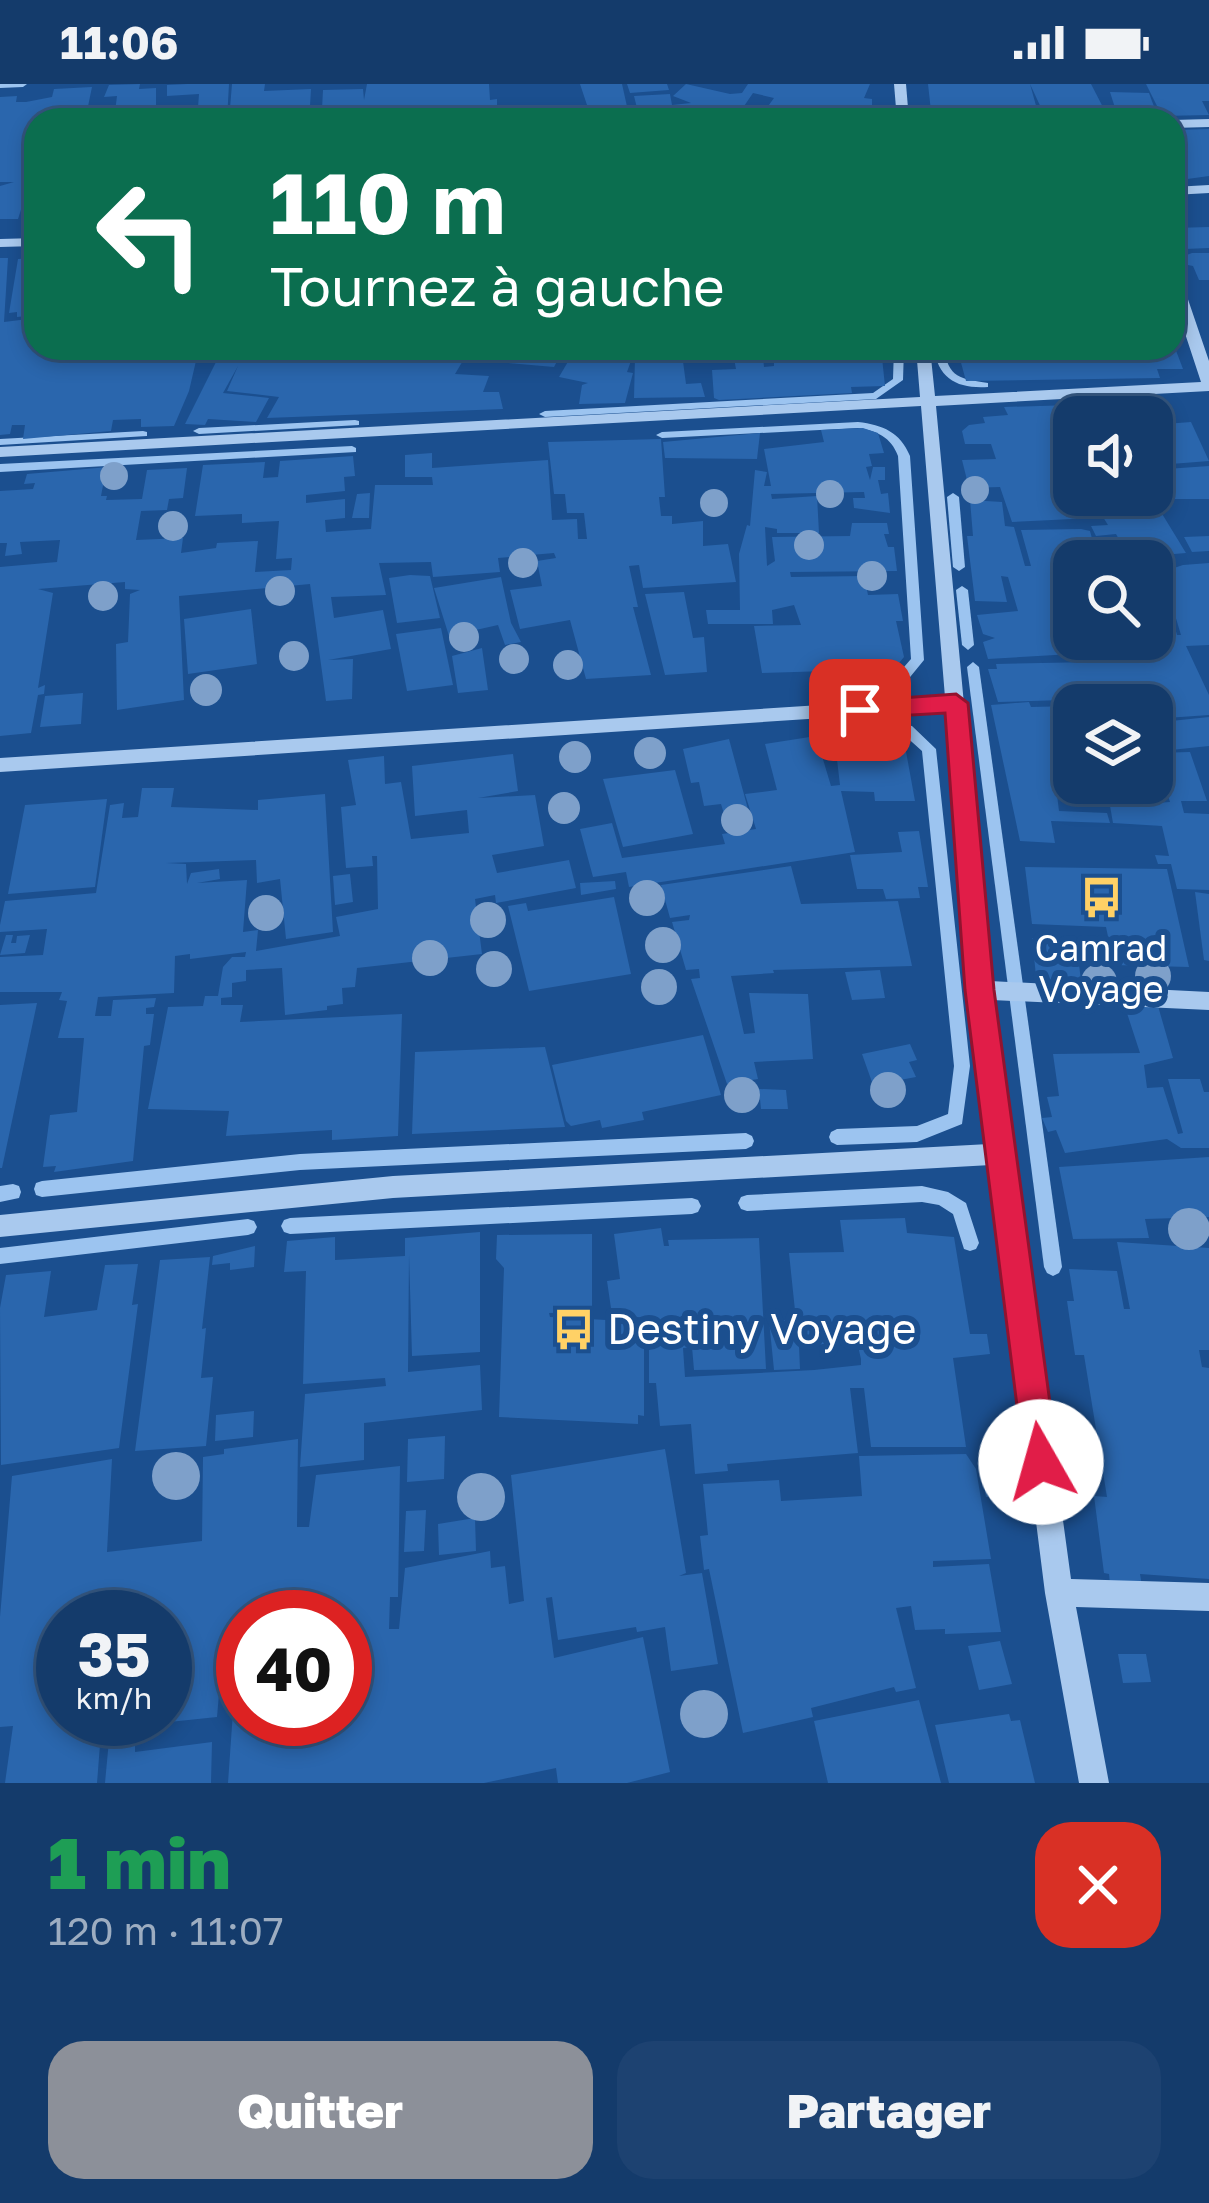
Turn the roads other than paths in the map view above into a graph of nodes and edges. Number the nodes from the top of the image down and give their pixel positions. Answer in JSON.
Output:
{"nodes":[{"id":1,"x":1185,"y":312,"type":"edge"},
{"id":2,"x":924,"y":360,"type":"edge"},
{"id":3,"x":1209,"y":384,"type":"edge"},
{"id":4,"x":928,"y":402,"type":"junction"},
{"id":5,"x":0,"y":452,"type":"edge"},
{"id":6,"x":956,"y":703,"type":"junction"},
{"id":7,"x":0,"y":765,"type":"edge"},
{"id":8,"x":980,"y":990,"type":"junction"},
{"id":9,"x":1209,"y":1001,"type":"edge"},
{"id":10,"x":1000,"y":1154,"type":"junction"},
{"id":11,"x":0,"y":1226,"type":"edge"},
{"id":12,"x":1059,"y":1593,"type":"junction"},
{"id":13,"x":1209,"y":1597,"type":"edge"},
{"id":14,"x":1094,"y":1783,"type":"edge"}],
"edges":[{"from":1,"to":3,"type":"street"},
{"from":2,"to":4,"type":"street"},
{"from":3,"to":4,"type":"street"},
{"from":4,"to":5,"type":"street"},
{"from":4,"to":6,"type":"street"},
{"from":6,"to":7,"type":"street"},
{"from":6,"to":8,"type":"street"},
{"from":8,"to":9,"type":"street"},
{"from":8,"to":10,"type":"street"},
{"from":10,"to":11,"type":"street"},
{"from":10,"to":12,"type":"street"},
{"from":12,"to":13,"type":"street"},
{"from":12,"to":14,"type":"street"}]}
